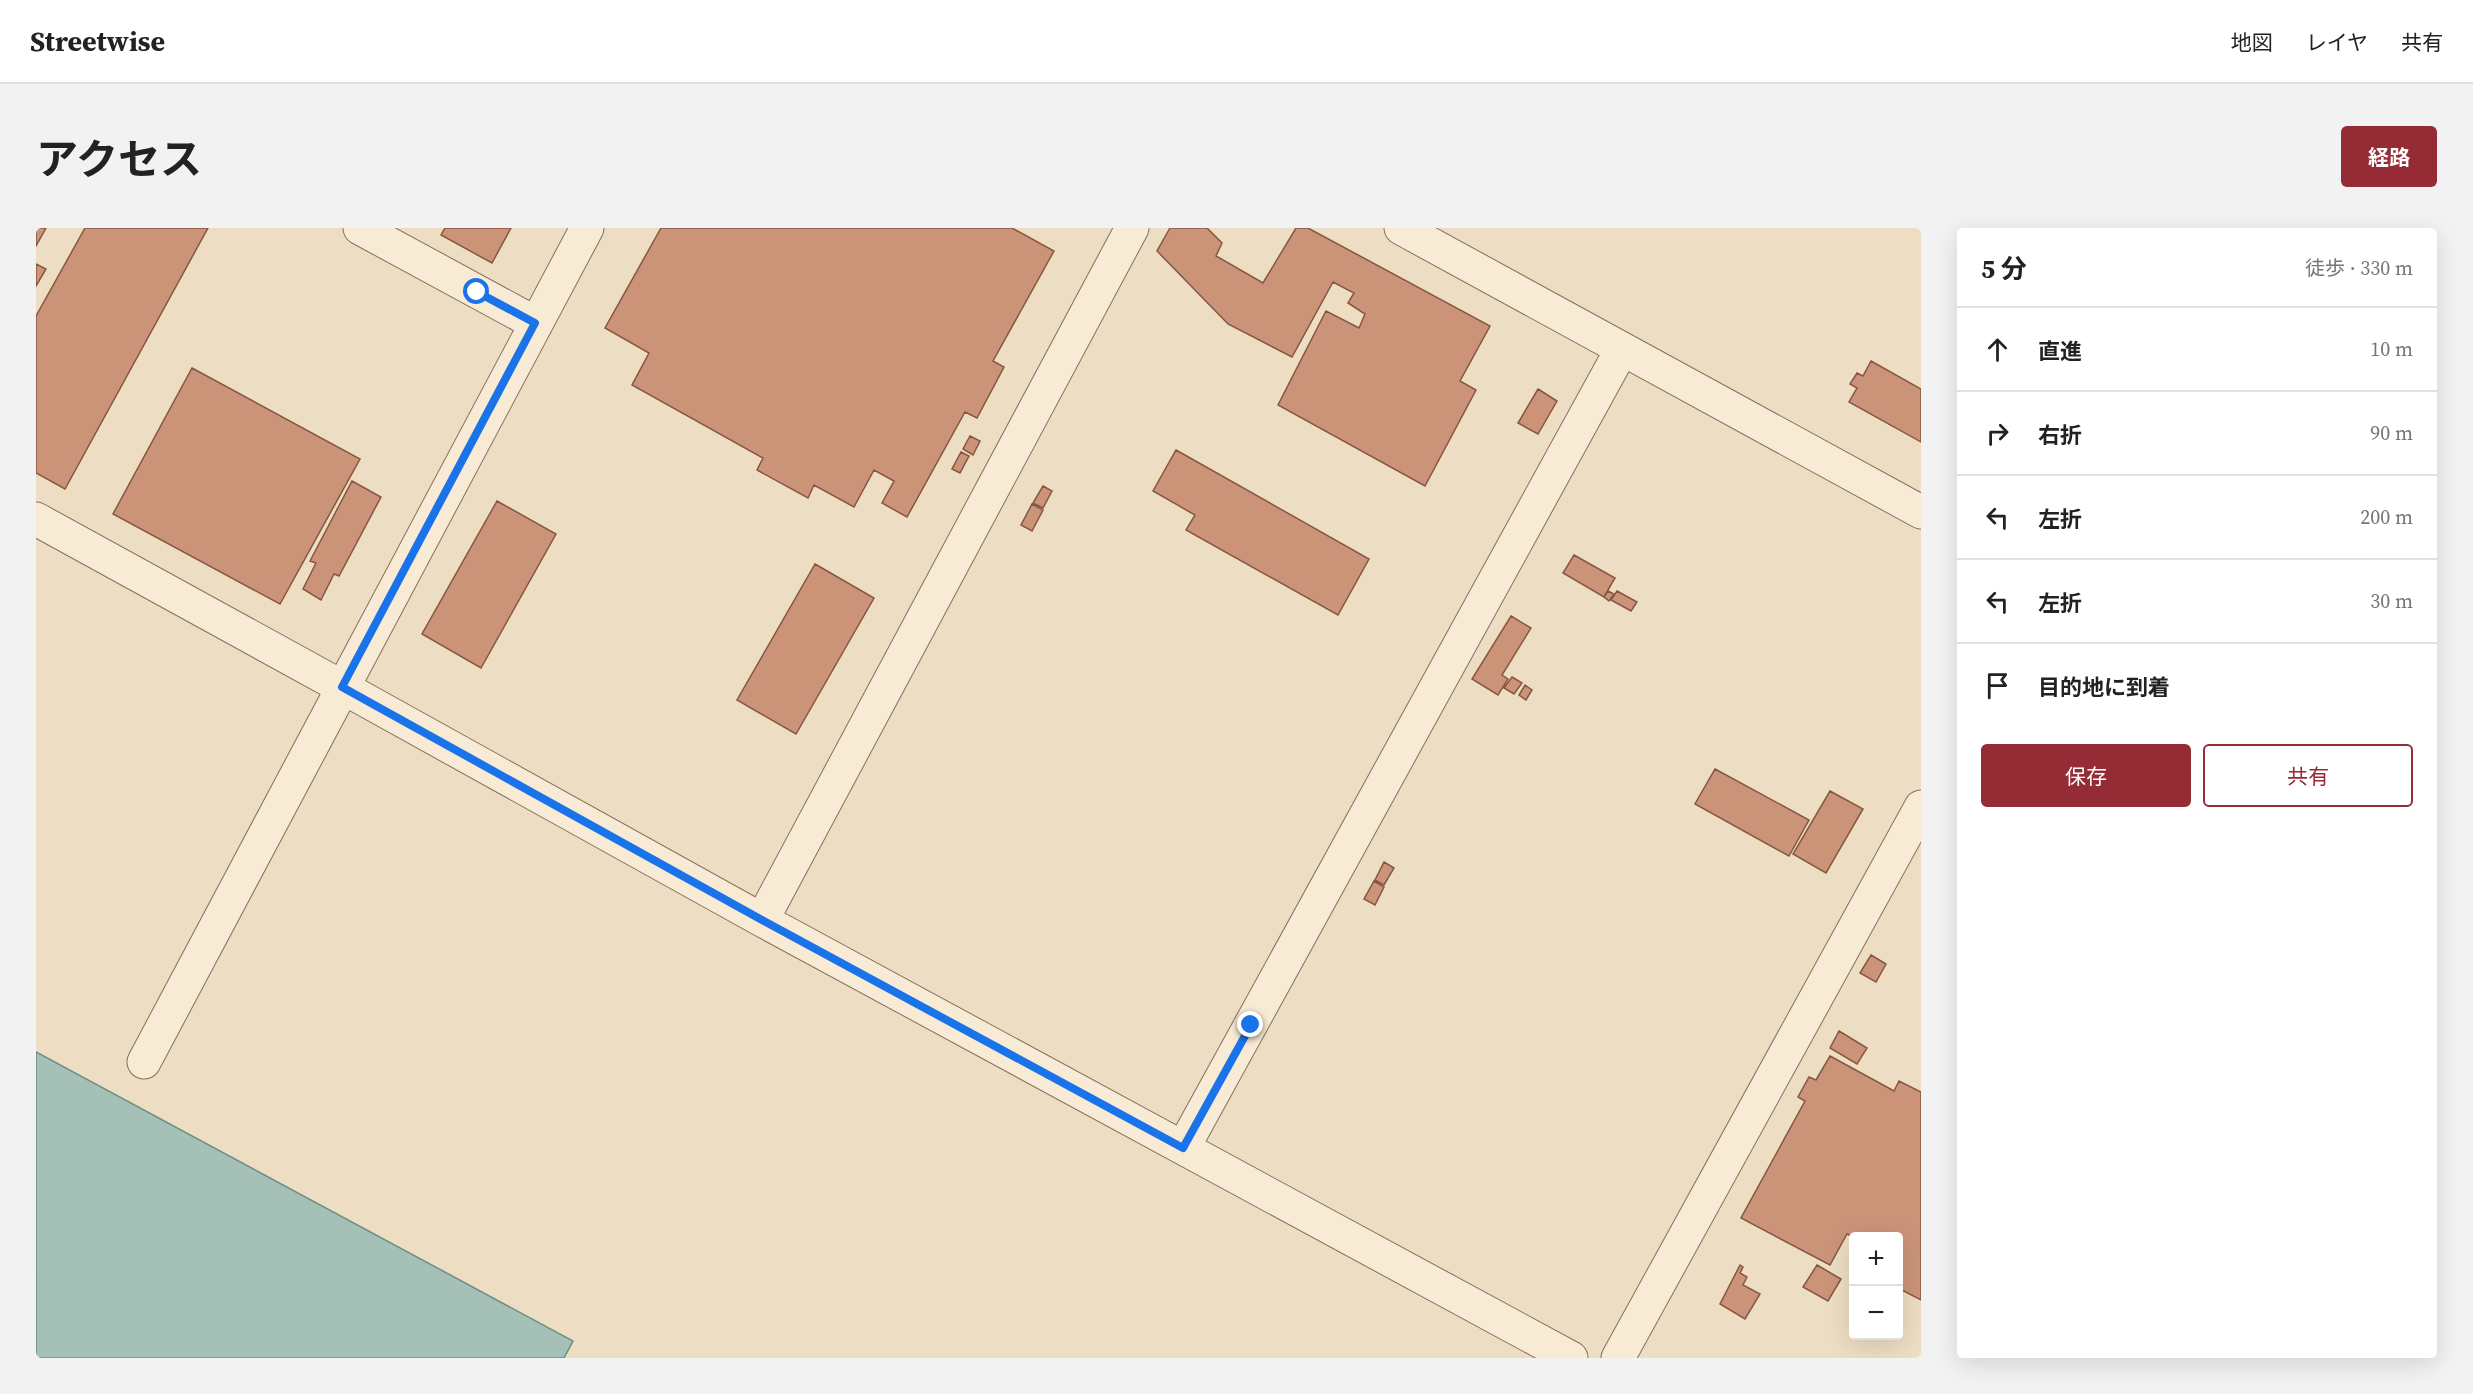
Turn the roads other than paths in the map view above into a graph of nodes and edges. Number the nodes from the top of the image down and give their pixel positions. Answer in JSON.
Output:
{"nodes":[{"id":1,"x":360,"y":228,"type":"edge"},
{"id":2,"x":588,"y":228,"type":"edge"},
{"id":3,"x":1132,"y":228,"type":"edge"},
{"id":4,"x":1401,"y":228,"type":"edge"},
{"id":5,"x":535,"y":323,"type":"junction"},
{"id":6,"x":1622,"y":349,"type":"junction"},
{"id":7,"x":1921,"y":512,"type":"edge"},
{"id":8,"x":36,"y":519,"type":"edge"},
{"id":9,"x":342,"y":687,"type":"junction"},
{"id":10,"x":1921,"y":807,"type":"edge"},
{"id":11,"x":762,"y":920,"type":"junction"},
{"id":12,"x":144,"y":1062,"type":"dead end"},
{"id":13,"x":1183,"y":1148,"type":"junction"},
{"id":14,"x":1571,"y":1358,"type":"edge"},
{"id":15,"x":1618,"y":1358,"type":"edge"}],
"edges":[{"from":1,"to":5,"type":"lane"},
{"from":2,"to":5,"type":"lane"},
{"from":3,"to":11,"type":"lane"},
{"from":4,"to":6,"type":"lane"},
{"from":5,"to":9,"type":"lane"},
{"from":6,"to":7,"type":"lane"},
{"from":6,"to":13,"type":"lane"},
{"from":8,"to":9,"type":"lane"},
{"from":9,"to":11,"type":"lane"},
{"from":9,"to":12,"type":"lane"},
{"from":10,"to":15,"type":"lane"},
{"from":11,"to":13,"type":"lane"},
{"from":13,"to":14,"type":"lane"}]}
